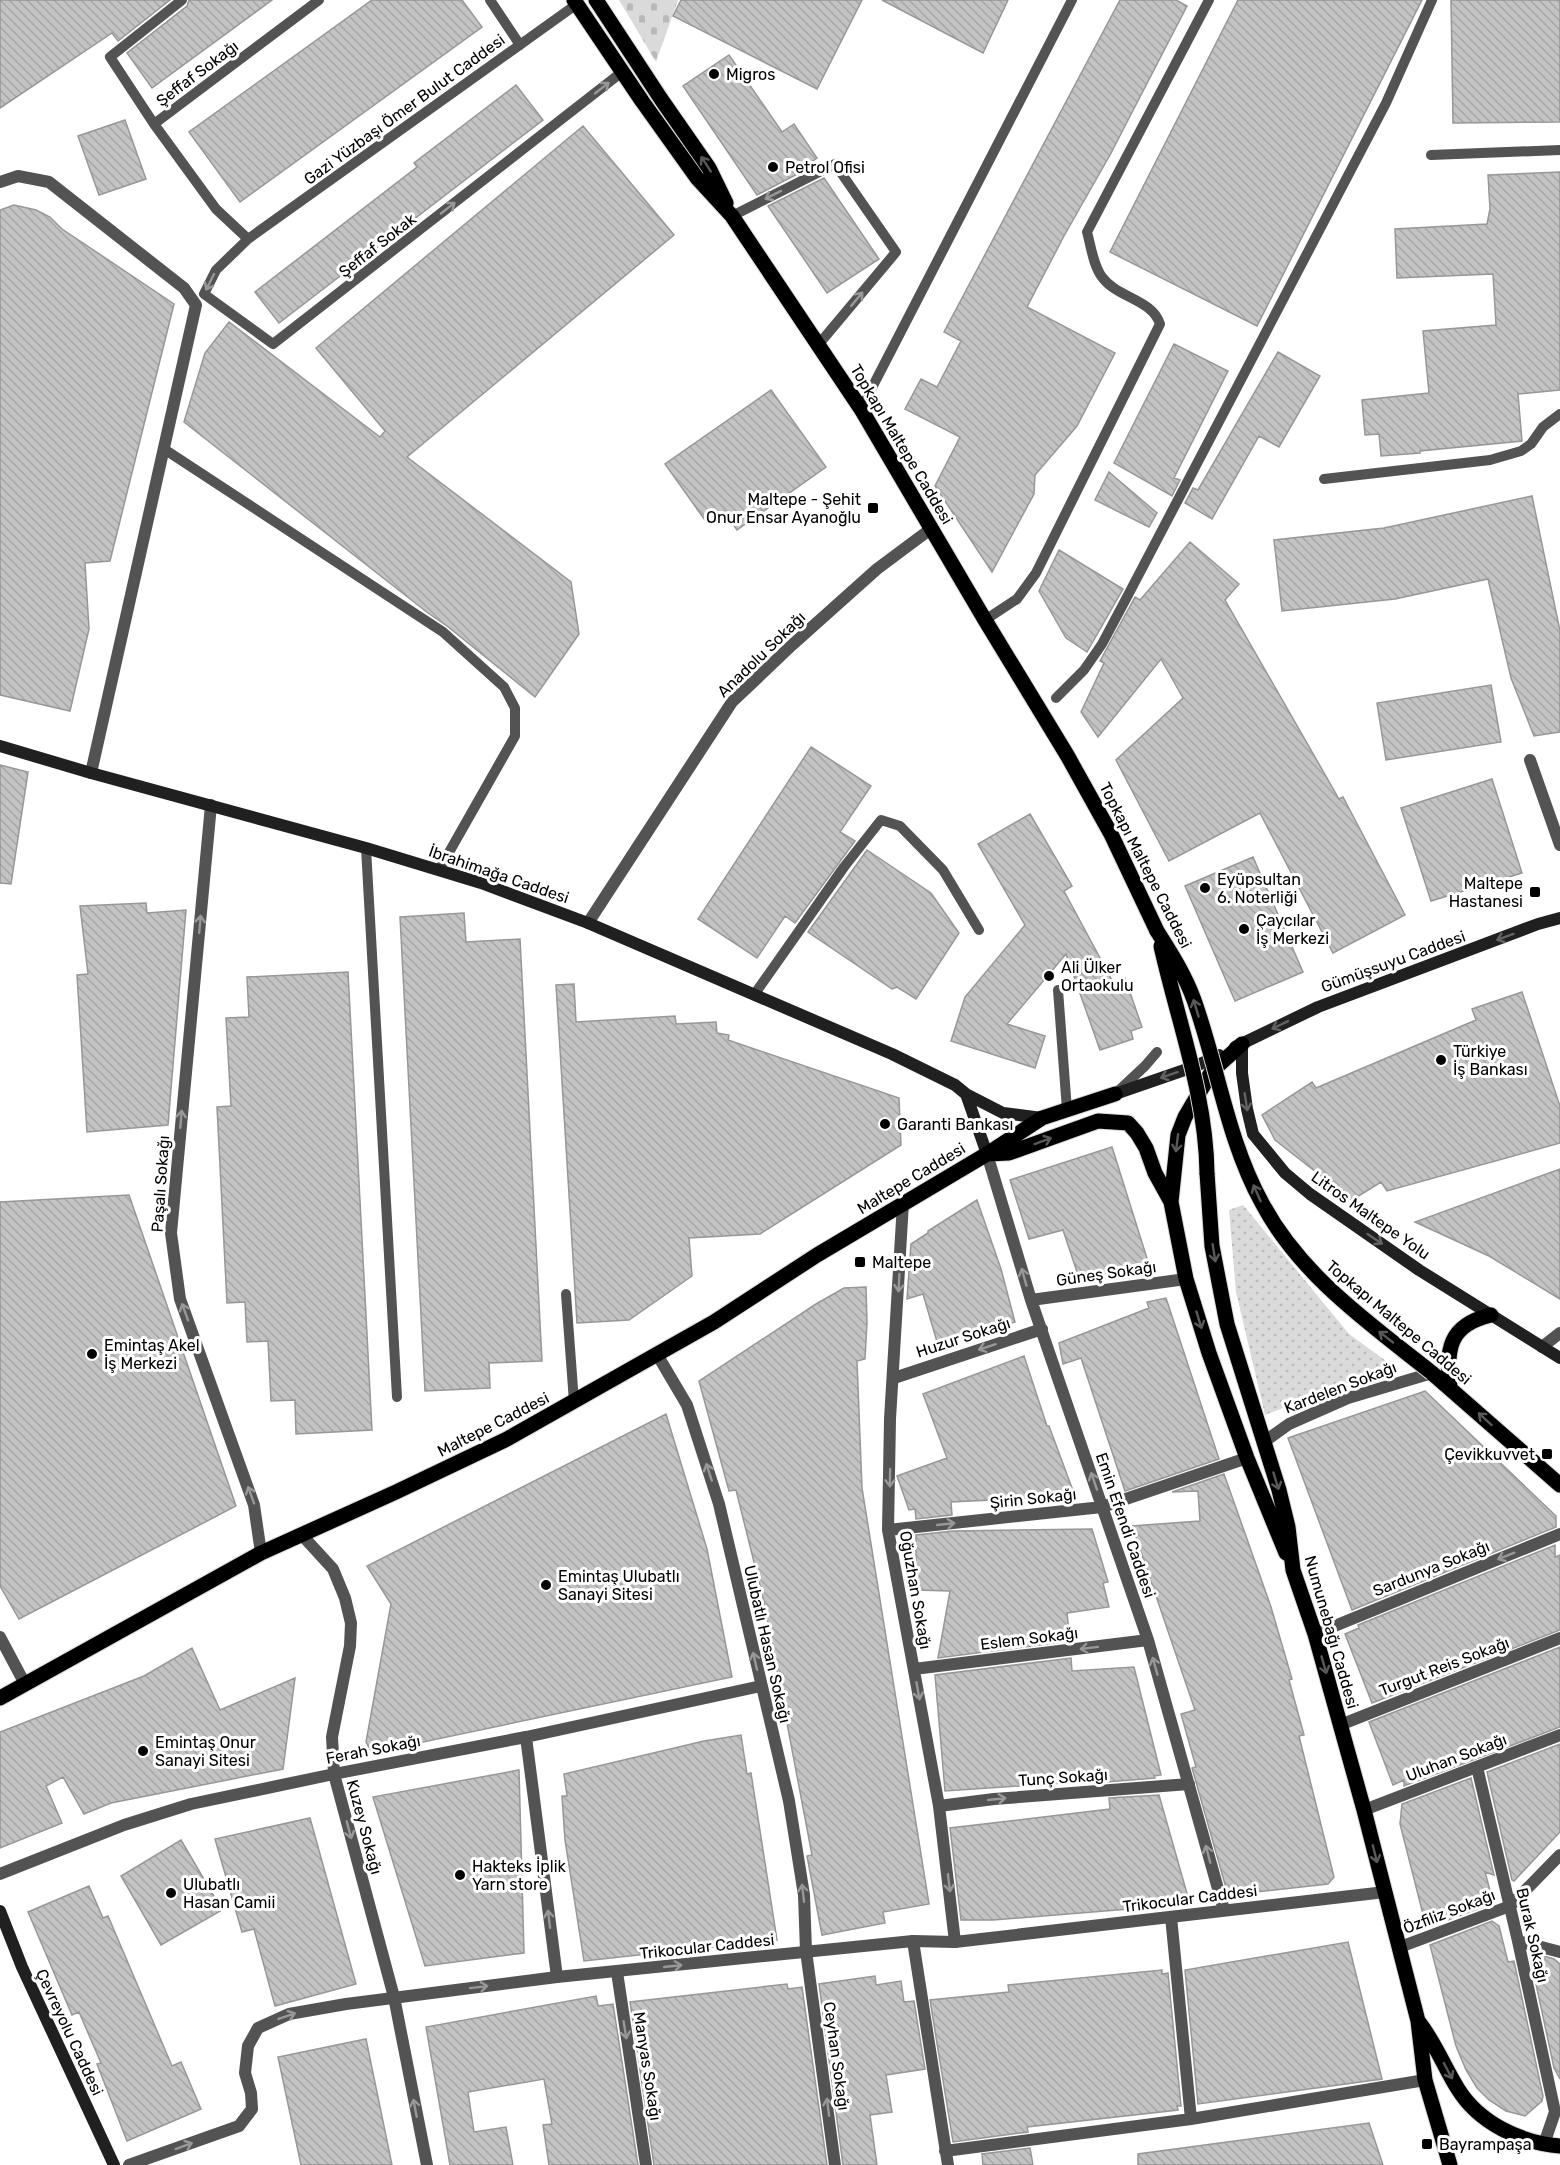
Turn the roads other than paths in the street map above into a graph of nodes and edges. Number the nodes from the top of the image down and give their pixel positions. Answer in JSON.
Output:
{"nodes":[{"id":1,"x":182,"y":0,"type":"edge"},
{"id":2,"x":319,"y":0,"type":"edge"},
{"id":3,"x":490,"y":0,"type":"edge"},
{"id":4,"x":596,"y":0,"type":"edge"},
{"id":5,"x":1072,"y":0,"type":"edge"},
{"id":6,"x":1209,"y":0,"type":"edge"},
{"id":7,"x":1432,"y":0,"type":"edge"},
{"id":8,"x":578,"y":1,"type":"edge"},
{"id":9,"x":520,"y":45,"type":"junction"},
{"id":10,"x":622,"y":72,"type":"junction"},
{"id":11,"x":154,"y":124,"type":"junction"},
{"id":12,"x":1560,"y":150,"type":"edge"},
{"id":13,"x":1431,"y":155,"type":"dead end"},
{"id":14,"x":0,"y":182,"type":"edge"},
{"id":15,"x":732,"y":216,"type":"junction"},
{"id":16,"x":248,"y":239,"type":"junction"},
{"id":17,"x":819,"y":344,"type":"junction"},
{"id":18,"x":861,"y":409,"type":"junction"},
{"id":19,"x":1560,"y":414,"type":"edge"},
{"id":20,"x":164,"y":449,"type":"junction"},
{"id":21,"x":1324,"y":479,"type":"dead end"},
{"id":22,"x":932,"y":528,"type":"junction"},
{"id":23,"x":985,"y":620,"type":"junction"},
{"id":24,"x":1056,"y":698,"type":"dead end"},
{"id":25,"x":0,"y":746,"type":"edge"},
{"id":26,"x":1530,"y":759,"type":"dead end"},
{"id":27,"x":91,"y":773,"type":"junction"},
{"id":28,"x":211,"y":805,"type":"junction"},
{"id":29,"x":1560,"y":845,"type":"edge"},
{"id":30,"x":366,"y":848,"type":"junction"},
{"id":31,"x":439,"y":870,"type":"junction"},
{"id":32,"x":1560,"y":918,"type":"edge"},
{"id":33,"x":588,"y":923,"type":"junction"},
{"id":34,"x":979,"y":930,"type":"dead end"},
{"id":35,"x":1157,"y":932,"type":"junction"},
{"id":36,"x":1058,"y":990,"type":"dead end"},
{"id":37,"x":754,"y":995,"type":"junction"},
{"id":38,"x":1242,"y":1044,"type":"junction"},
{"id":39,"x":1157,"y":1052,"type":"dead end"},
{"id":40,"x":966,"y":1094,"type":"junction"},
{"id":41,"x":1115,"y":1094,"type":"junction"},
{"id":42,"x":1067,"y":1110,"type":"junction"},
{"id":43,"x":1042,"y":1118,"type":"junction"},
{"id":44,"x":987,"y":1154,"type":"junction"},
{"id":45,"x":1171,"y":1202,"type":"junction"},
{"id":46,"x":903,"y":1203,"type":"junction"},
{"id":47,"x":1186,"y":1279,"type":"junction"},
{"id":48,"x":566,"y":1294,"type":"dead end"},
{"id":49,"x":1031,"y":1300,"type":"junction"},
{"id":50,"x":1491,"y":1315,"type":"junction"},
{"id":51,"x":1042,"y":1329,"type":"junction"},
{"id":52,"x":1560,"y":1334,"type":"edge"},
{"id":53,"x":1542,"y":1347,"type":"junction"},
{"id":54,"x":658,"y":1356,"type":"junction"},
{"id":55,"x":1560,"y":1358,"type":"edge"},
{"id":56,"x":1432,"y":1373,"type":"junction"},
{"id":57,"x":894,"y":1377,"type":"junction"},
{"id":58,"x":1450,"y":1388,"type":"junction"},
{"id":59,"x":398,"y":1397,"type":"dead end"},
{"id":60,"x":574,"y":1402,"type":"junction"},
{"id":61,"x":1264,"y":1442,"type":"junction"},
{"id":62,"x":1247,"y":1458,"type":"junction"},
{"id":63,"x":1560,"y":1485,"type":"edge"},
{"id":64,"x":1102,"y":1507,"type":"junction"},
{"id":65,"x":888,"y":1530,"type":"junction"},
{"id":66,"x":301,"y":1534,"type":"junction"},
{"id":67,"x":1560,"y":1534,"type":"edge"},
{"id":68,"x":261,"y":1553,"type":"junction"},
{"id":69,"x":1293,"y":1570,"type":"junction"},
{"id":70,"x":1315,"y":1634,"type":"junction"},
{"id":71,"x":0,"y":1637,"type":"edge"},
{"id":72,"x":1560,"y":1638,"type":"edge"},
{"id":73,"x":1148,"y":1640,"type":"junction"},
{"id":74,"x":914,"y":1669,"type":"junction"},
{"id":75,"x":25,"y":1684,"type":"junction"},
{"id":76,"x":761,"y":1686,"type":"junction"},
{"id":77,"x":0,"y":1698,"type":"edge"},
{"id":78,"x":1340,"y":1725,"type":"junction"},
{"id":79,"x":1560,"y":1735,"type":"edge"},
{"id":80,"x":526,"y":1737,"type":"junction"},
{"id":81,"x":1477,"y":1767,"type":"junction"},
{"id":82,"x":334,"y":1774,"type":"junction"},
{"id":83,"x":1189,"y":1784,"type":"junction"},
{"id":84,"x":939,"y":1806,"type":"junction"},
{"id":85,"x":1364,"y":1810,"type":"junction"},
{"id":86,"x":1560,"y":1855,"type":"edge"},
{"id":87,"x":0,"y":1874,"type":"edge"},
{"id":88,"x":1384,"y":1893,"type":"junction"},
{"id":89,"x":1510,"y":1906,"type":"junction"},
{"id":90,"x":1224,"y":1910,"type":"junction"},
{"id":91,"x":0,"y":1911,"type":"edge"},
{"id":92,"x":1171,"y":1917,"type":"junction"},
{"id":93,"x":913,"y":1941,"type":"junction"},
{"id":94,"x":1518,"y":1941,"type":"junction"},
{"id":95,"x":955,"y":1942,"type":"junction"},
{"id":96,"x":1400,"y":1947,"type":"junction"},
{"id":97,"x":806,"y":1951,"type":"junction"},
{"id":98,"x":1560,"y":1952,"type":"edge"},
{"id":99,"x":617,"y":1972,"type":"junction"},
{"id":100,"x":557,"y":1977,"type":"junction"},
{"id":101,"x":394,"y":1997,"type":"junction"},
{"id":102,"x":1418,"y":2021,"type":"junction"},
{"id":103,"x":1425,"y":2080,"type":"junction"},
{"id":104,"x":1191,"y":2119,"type":"junction"},
{"id":105,"x":1544,"y":2144,"type":"junction"},
{"id":106,"x":1560,"y":2146,"type":"edge"},
{"id":107,"x":945,"y":2151,"type":"junction"},
{"id":108,"x":114,"y":2165,"type":"edge"},
{"id":109,"x":129,"y":2165,"type":"edge"},
{"id":110,"x":427,"y":2165,"type":"edge"},
{"id":111,"x":646,"y":2165,"type":"edge"},
{"id":112,"x":835,"y":2165,"type":"edge"},
{"id":113,"x":948,"y":2165,"type":"edge"},
{"id":114,"x":1450,"y":2165,"type":"edge"}],
"edges":[{"from":1,"to":11,"type":"lane"},
{"from":2,"to":11,"type":"lane","name":"Şeffaf Sokağı"},
{"from":3,"to":9,"type":"lane"},
{"from":15,"to":4,"type":"main road","name":"Topkapı Maltepe Caddesi","one_way":true},
{"from":5,"to":18,"type":"lane"},
{"from":6,"to":23,"type":"lane"},
{"from":7,"to":24,"type":"lane"},
{"from":8,"to":9,"type":"lane","name":"Gazi Yüzbaşı Ömer Bulut Caddesi"},
{"from":8,"to":10,"type":"main road","name":"Topkapı Maltepe Caddesi"},
{"from":9,"to":16,"type":"lane","name":"Gazi Yüzbaşı Ömer Bulut Caddesi"},
{"from":10,"to":15,"type":"main road","name":"Topkapı Maltepe Caddesi"},
{"from":16,"to":10,"type":"lane","name":"Şeffaf Sokak","one_way":true},
{"from":11,"to":16,"type":"lane","name":"Şeffaf Sokağı"},
{"from":12,"to":13,"type":"lane"},
{"from":14,"to":20,"type":"street"},
{"from":15,"to":17,"type":"main road","name":"Topkapı Maltepe Caddesi"},
{"from":17,"to":15,"type":"lane","one_way":true},
{"from":17,"to":18,"type":"main road","name":"Topkapı Maltepe Caddesi"},
{"from":18,"to":22,"type":"main road","name":"Topkapı Maltepe Caddesi"},
{"from":19,"to":21,"type":"lane"},
{"from":20,"to":27,"type":"street"},
{"from":20,"to":31,"type":"lane"},
{"from":22,"to":23,"type":"main road","name":"Topkapı Maltepe Caddesi"},
{"from":22,"to":33,"type":"street","name":"Anadolu Sokağı"},
{"from":23,"to":35,"type":"main road","name":"Topkapı Maltepe Caddesi"},
{"from":25,"to":27,"type":"main road","name":"İbrahimağa Caddesi"},
{"from":26,"to":29,"type":"street"},
{"from":27,"to":28,"type":"main road","name":"İbrahimağa Caddesi"},
{"from":28,"to":30,"type":"main road","name":"İbrahimağa Caddesi"},
{"from":68,"to":28,"type":"street","name":"Paşalı Sokağı","one_way":true},
{"from":30,"to":31,"type":"main road","name":"İbrahimağa Caddesi"},
{"from":30,"to":59,"type":"lane"},
{"from":31,"to":33,"type":"main road","name":"İbrahimağa Caddesi"},
{"from":32,"to":38,"type":"main road","name":"Gümüşsuyu Caddesi","one_way":true},
{"from":33,"to":37,"type":"main road","name":"İbrahimağa Caddesi"},
{"from":34,"to":37,"type":"lane"},
{"from":56,"to":35,"type":"main road","name":"Topkapı Maltepe Caddesi","one_way":true,"bridge":true},
{"from":35,"to":61,"type":"main road","name":"Numunebağı Caddesi","one_way":true,"bridge":true},
{"from":36,"to":42,"type":"lane"},
{"from":37,"to":40,"type":"main road","name":"İbrahimağa Caddesi"},
{"from":38,"to":41,"type":"main road","name":"Gümüşsuyu Caddesi","one_way":true},
{"from":38,"to":45,"type":"main road","one_way":true},
{"from":38,"to":50,"type":"main road","name":"Litros Maltepe Yolu","one_way":true},
{"from":39,"to":41,"type":"lane"},
{"from":40,"to":43,"type":"main road","name":"İbrahimağa Caddesi"},
{"from":40,"to":44,"type":"main road"},
{"from":41,"to":42,"type":"main road","name":"Maltepe Caddesi"},
{"from":42,"to":43,"type":"main road","name":"Maltepe Caddesi"},
{"from":43,"to":44,"type":"main road","name":"Maltepe Caddesi"},
{"from":44,"to":45,"type":"main road","one_way":true},
{"from":44,"to":46,"type":"main road","name":"Maltepe Caddesi"},
{"from":49,"to":44,"type":"street","name":"Emin Efendi Caddesi","one_way":true},
{"from":45,"to":47,"type":"main road"},
{"from":46,"to":54,"type":"main road","name":"Maltepe Caddesi"},
{"from":46,"to":57,"type":"street","name":"Oğuzhan Sokağı","one_way":true},
{"from":47,"to":49,"type":"street","name":"Güneş Sokağı"},
{"from":47,"to":62,"type":"main road","one_way":true},
{"from":48,"to":60,"type":"lane"},
{"from":49,"to":51,"type":"street","name":"Emin Efendi Caddesi"},
{"from":50,"to":53,"type":"main road","name":"Litros Maltepe Yolu"},
{"from":50,"to":58,"type":"main road"},
{"from":51,"to":57,"type":"street","name":"Huzur Sokağı","one_way":true},
{"from":64,"to":51,"type":"street","name":"Emin Efendi Caddesi","one_way":true},
{"from":52,"to":53,"type":"street"},
{"from":53,"to":55,"type":"main road","name":"Litros Maltepe Yolu"},
{"from":54,"to":60,"type":"main road","name":"Maltepe Caddesi"},
{"from":76,"to":54,"type":"street","name":"Ulubatlı Hasan Sokağı","one_way":true},
{"from":56,"to":58,"type":"main road","name":"Topkapı Maltepe Caddesi"},
{"from":56,"to":61,"type":"street","name":"Kardelen Sokağı"},
{"from":57,"to":65,"type":"street","name":"Oğuzhan Sokağı","one_way":true},
{"from":63,"to":58,"type":"main road","name":"Topkapı Maltepe Caddesi","one_way":true},
{"from":60,"to":66,"type":"main road","name":"Maltepe Caddesi"},
{"from":61,"to":69,"type":"main road","name":"Numunebağı Caddesi","one_way":true},
{"from":62,"to":64,"type":"street","name":"Şirin Sokağı"},
{"from":62,"to":69,"type":"main road"},
{"from":65,"to":64,"type":"street","name":"Şirin Sokağı","one_way":true},
{"from":64,"to":73,"type":"street","name":"Emin Efendi Caddesi"},
{"from":65,"to":74,"type":"street","name":"Oğuzhan Sokağı"},
{"from":66,"to":68,"type":"main road","name":"Maltepe Caddesi"},
{"from":66,"to":82,"type":"street","name":"Kuzey Sokağı"},
{"from":67,"to":70,"type":"street","name":"Sardunya Sokağı","one_way":true},
{"from":68,"to":75,"type":"main road","name":"Maltepe Caddesi"},
{"from":69,"to":70,"type":"main road","name":"Numunebağı Caddesi"},
{"from":70,"to":78,"type":"main road","name":"Numunebağı Caddesi","one_way":true},
{"from":71,"to":75,"type":"street"},
{"from":72,"to":78,"type":"street","name":"Turgut Reis Sokağı"},
{"from":73,"to":74,"type":"street","name":"Eslem Sokağı","one_way":true},
{"from":83,"to":73,"type":"street","name":"Emin Efendi Caddesi","one_way":true},
{"from":74,"to":84,"type":"street","name":"Oğuzhan Sokağı","one_way":true},
{"from":75,"to":77,"type":"main road","name":"Maltepe Caddesi"},
{"from":76,"to":80,"type":"street","name":"Ferah Sokağı"},
{"from":97,"to":76,"type":"street","name":"Ulubatlı Hasan Sokağı","one_way":true},
{"from":78,"to":85,"type":"main road","name":"Numunebağı Caddesi"},
{"from":79,"to":81,"type":"street","name":"Uluhan Sokağı"},
{"from":80,"to":82,"type":"street","name":"Ferah Sokağı"},
{"from":100,"to":80,"type":"street","one_way":true},
{"from":81,"to":85,"type":"street","name":"Uluhan Sokağı"},
{"from":81,"to":89,"type":"street","name":"Burak Sokağı"},
{"from":82,"to":87,"type":"street","name":"Ferah Sokağı"},
{"from":82,"to":101,"type":"street","name":"Kuzey Sokağı","one_way":true},
{"from":84,"to":83,"type":"street","name":"Tunç Sokağı","one_way":true},
{"from":90,"to":83,"type":"street","name":"Emin Efendi Caddesi","one_way":true},
{"from":84,"to":95,"type":"street","name":"Oğuzhan Sokağı","one_way":true},
{"from":85,"to":88,"type":"main road","name":"Numunebağı Caddesi","one_way":true},
{"from":86,"to":89,"type":"street","name":"Özfiliz Sokağı"},
{"from":88,"to":90,"type":"street","name":"Trikocular Caddesi"},
{"from":88,"to":96,"type":"main road","name":"Numunebağı Caddesi"},
{"from":89,"to":94,"type":"street","name":"Burak Sokağı"},
{"from":89,"to":96,"type":"street","name":"Özfiliz Sokağı"},
{"from":90,"to":92,"type":"street","name":"Trikocular Caddesi"},
{"from":91,"to":108,"type":"main road","name":"Çevreyolu Caddesi"},
{"from":92,"to":95,"type":"street","name":"Trikocular Caddesi"},
{"from":92,"to":104,"type":"street"},
{"from":93,"to":95,"type":"street","name":"Trikocular Caddesi"},
{"from":93,"to":97,"type":"street","name":"Trikocular Caddesi"},
{"from":93,"to":107,"type":"street"},
{"from":94,"to":98,"type":"street"},
{"from":94,"to":105,"type":"street","name":"Burak Sokağı"},
{"from":96,"to":102,"type":"main road","name":"Numunebağı Caddesi"},
{"from":99,"to":97,"type":"street","name":"Trikocular Caddesi","one_way":true},
{"from":112,"to":97,"type":"street","name":"Ceyhan Sokağı","one_way":true},
{"from":99,"to":100,"type":"street","name":"Trikocular Caddesi"},
{"from":99,"to":111,"type":"street","name":"Manyas Sokağı","one_way":true},
{"from":101,"to":100,"type":"street","name":"Trikocular Caddesi","one_way":true},
{"from":109,"to":101,"type":"street","name":"Trikocular Caddesi","one_way":true},
{"from":110,"to":101,"type":"street","name":"Kuzey Sokağı","one_way":true},
{"from":102,"to":103,"type":"main road","name":"Numunebağı Caddesi"},
{"from":102,"to":105,"type":"main road","one_way":true},
{"from":103,"to":104,"type":"street"},
{"from":103,"to":114,"type":"main road","name":"Numunebağı Caddesi"},
{"from":104,"to":107,"type":"street"},
{"from":105,"to":106,"type":"main road"},
{"from":107,"to":113,"type":"street"}]}
